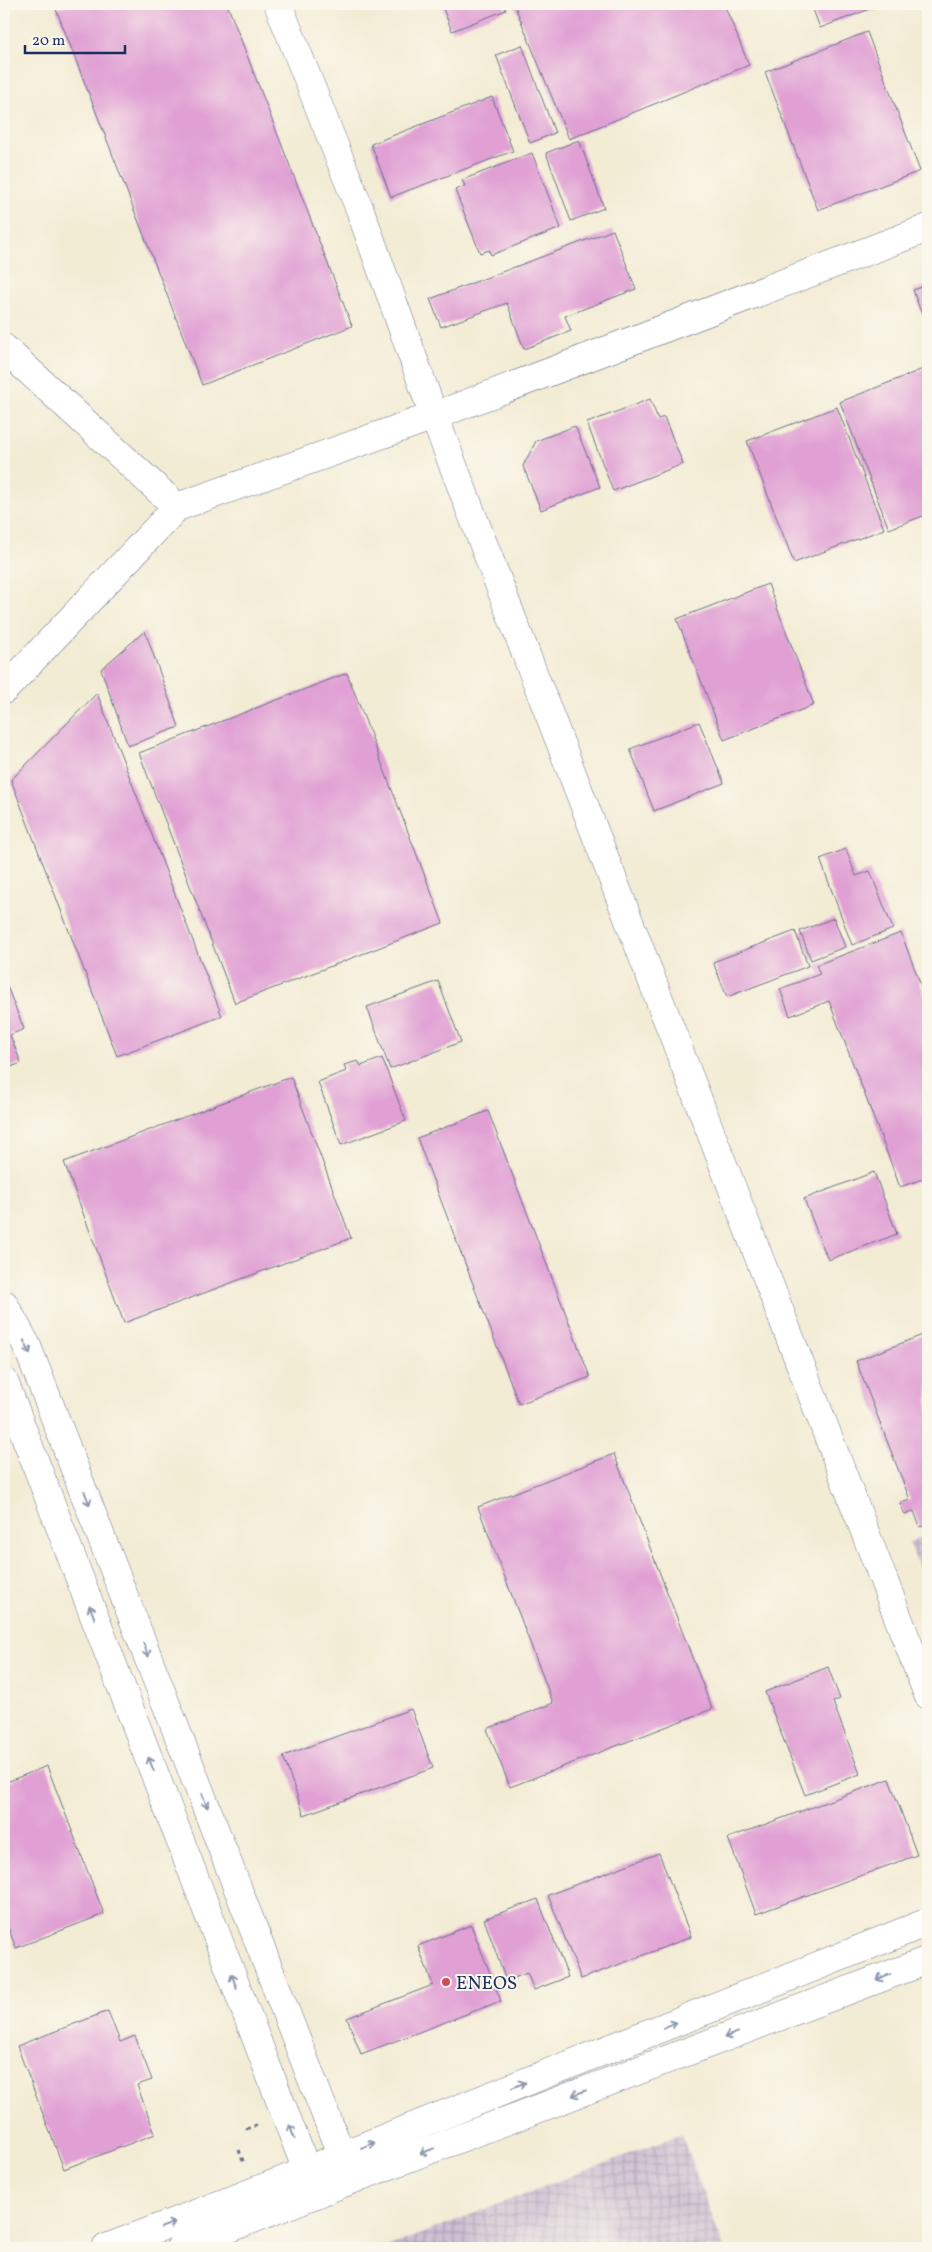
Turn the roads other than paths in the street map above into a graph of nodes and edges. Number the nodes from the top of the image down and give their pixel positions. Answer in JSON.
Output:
{"nodes":[{"id":1,"x":278,"y":4,"type":"edge"},
{"id":2,"x":928,"y":228,"type":"edge"},
{"id":3,"x":4,"y":348,"type":"edge"},
{"id":4,"x":434,"y":416,"type":"junction"},
{"id":5,"x":177,"y":507,"type":"junction"},
{"id":6,"x":4,"y":690,"type":"edge"},
{"id":7,"x":4,"y":1304,"type":"edge"},
{"id":8,"x":4,"y":1380,"type":"edge"},
{"id":9,"x":928,"y":1695,"type":"edge"},
{"id":10,"x":928,"y":1922,"type":"edge"},
{"id":11,"x":928,"y":1960,"type":"edge"},
{"id":12,"x":347,"y":2168,"type":"junction"},
{"id":13,"x":312,"y":2182,"type":"junction"},
{"id":14,"x":106,"y":2248,"type":"edge"},
{"id":15,"x":180,"y":2248,"type":"edge"}],
"edges":[{"from":1,"to":4,"type":"street"},
{"from":2,"to":4,"type":"street"},
{"from":3,"to":5,"type":"street"},
{"from":4,"to":5,"type":"street"},
{"from":4,"to":9,"type":"street"},
{"from":5,"to":6,"type":"street"},
{"from":7,"to":12,"type":"street","one_way":true},
{"from":13,"to":8,"type":"street","one_way":true},
{"from":12,"to":10,"type":"street","one_way":true},
{"from":11,"to":12,"type":"street","one_way":true},
{"from":12,"to":13,"type":"street"},
{"from":14,"to":13,"type":"street","one_way":true},
{"from":13,"to":15,"type":"street"}]}
